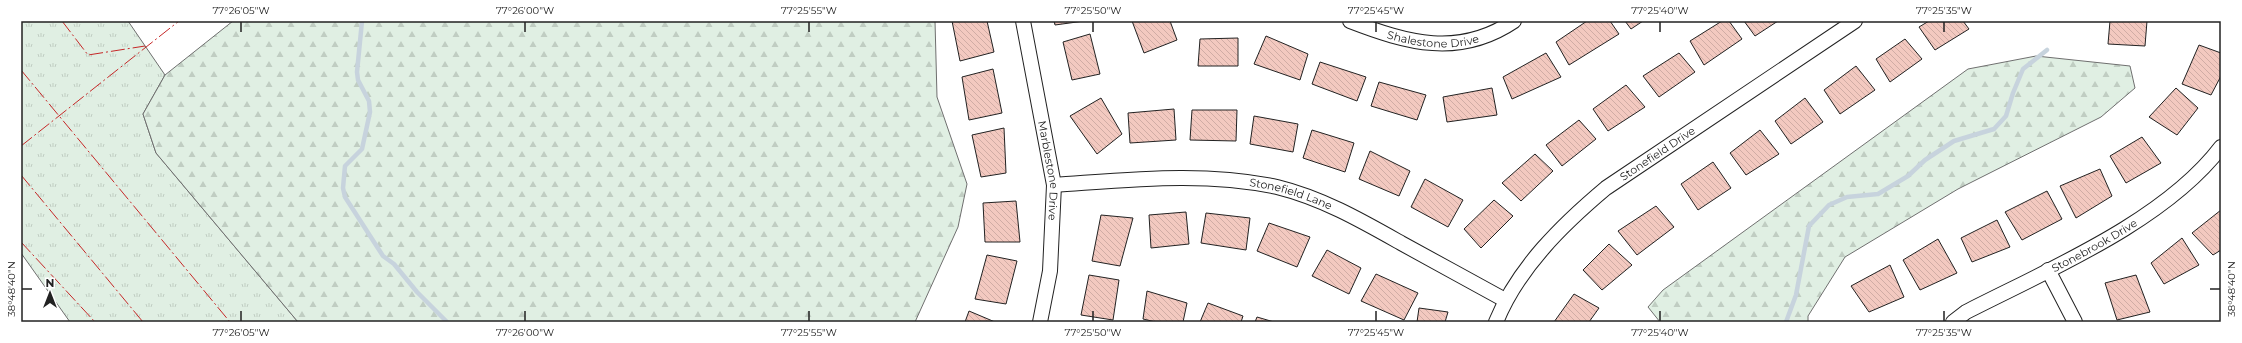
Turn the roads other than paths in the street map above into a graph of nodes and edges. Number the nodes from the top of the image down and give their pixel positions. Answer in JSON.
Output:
{"nodes":[{"id":1,"x":1022,"y":21,"type":"edge"},
{"id":2,"x":1350,"y":21,"type":"edge"},
{"id":3,"x":1514,"y":21,"type":"edge"},
{"id":4,"x":1855,"y":21,"type":"edge"},
{"id":5,"x":2221,"y":147,"type":"edge"},
{"id":6,"x":1054,"y":185,"type":"junction"},
{"id":7,"x":2048,"y":270,"type":"junction"},
{"id":8,"x":1505,"y":300,"type":"junction"},
{"id":9,"x":1040,"y":322,"type":"edge"},
{"id":10,"x":1496,"y":322,"type":"edge"},
{"id":11,"x":1953,"y":322,"type":"edge"},
{"id":12,"x":2075,"y":322,"type":"edge"}],
"edges":[{"from":1,"to":6,"type":"street","name":"Marblestone Drive"},
{"from":2,"to":3,"type":"street","name":"Shalestone Drive"},
{"from":4,"to":8,"type":"street","name":"Stonefield Drive"},
{"from":5,"to":7,"type":"street","name":"Stonebrook Drive"},
{"from":6,"to":8,"type":"street","name":"Stonefield Lane"},
{"from":6,"to":9,"type":"street","name":"Marblestone Drive"},
{"from":7,"to":11,"type":"street","name":"Stonebrook Drive"},
{"from":7,"to":12,"type":"street"},
{"from":8,"to":10,"type":"street","name":"Stonefield Drive"}]}
